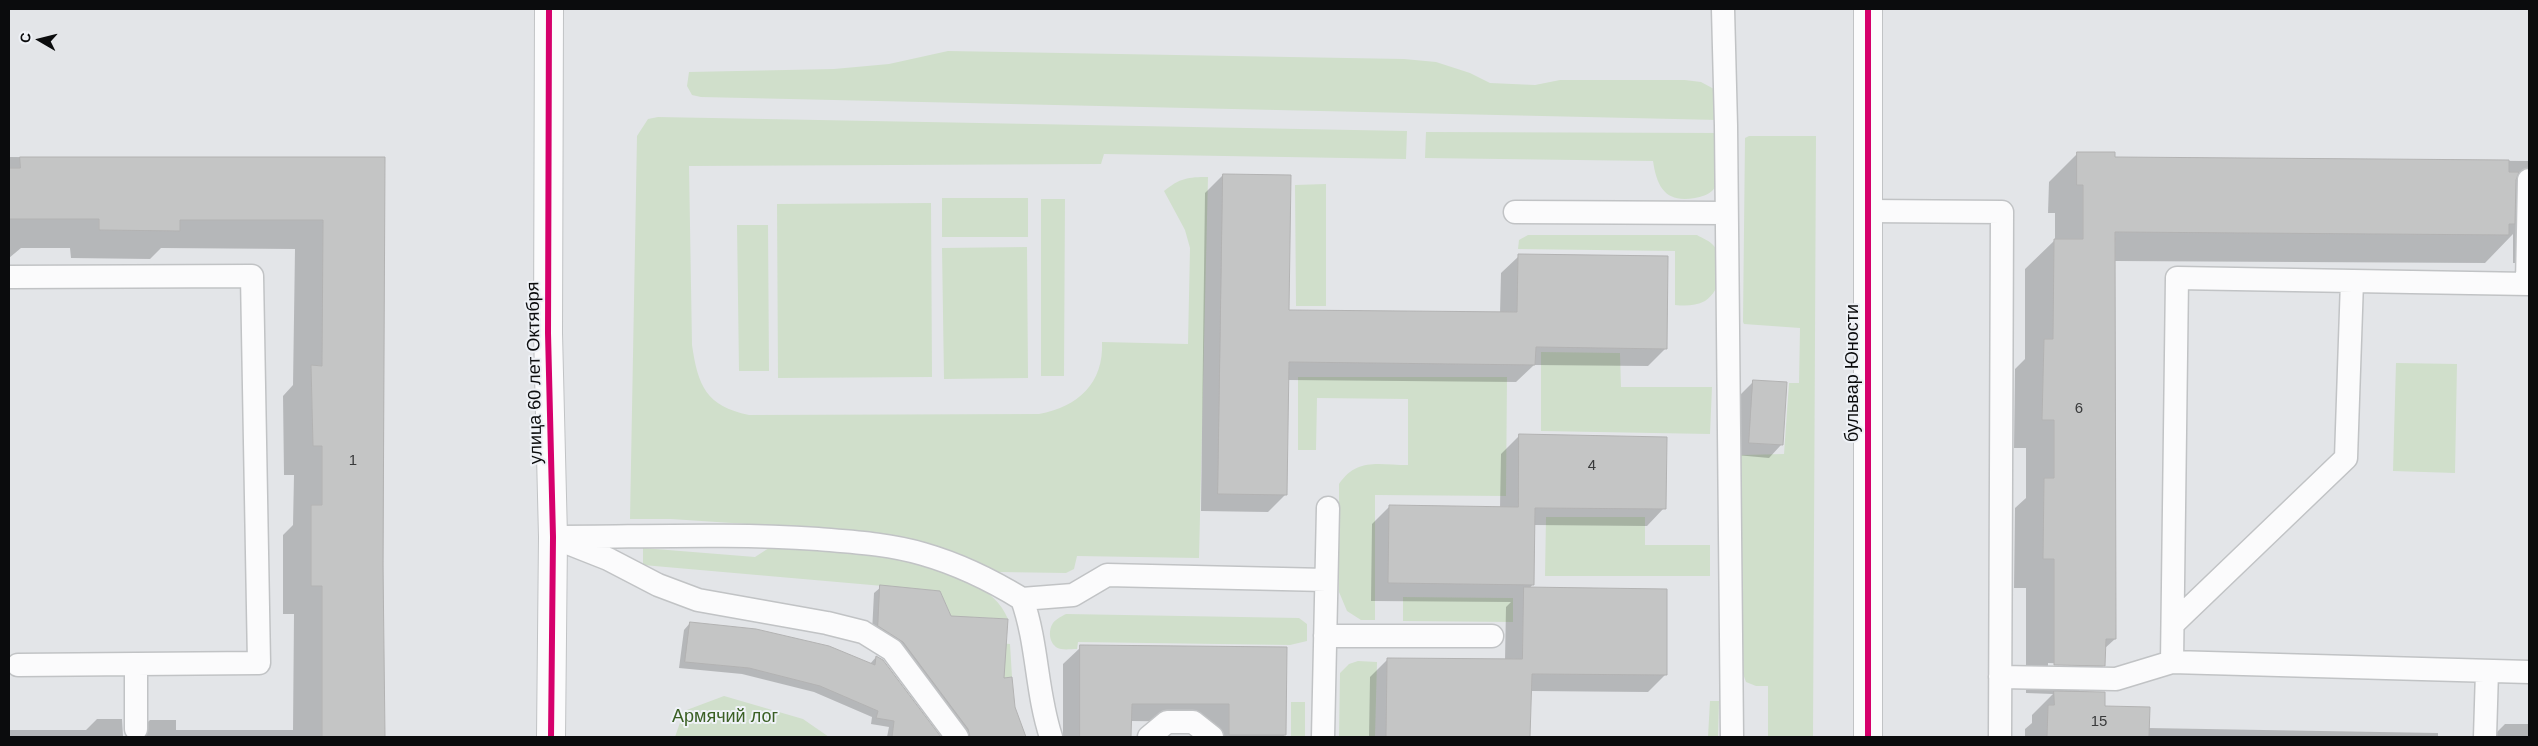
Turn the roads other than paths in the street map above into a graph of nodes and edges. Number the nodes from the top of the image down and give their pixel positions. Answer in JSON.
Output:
{"nodes":[{"id":1,"x":549,"y":9,"type":"edge"},
{"id":2,"x":1723,"y":9,"type":"edge"},
{"id":3,"x":1868,"y":9,"type":"edge"},
{"id":4,"x":2529,"y":180,"type":"edge"},
{"id":5,"x":1868,"y":211,"type":"junction"},
{"id":6,"x":1515,"y":212,"type":"dead end"},
{"id":7,"x":1726,"y":212,"type":"junction"},
{"id":8,"x":9,"y":277,"type":"edge"},
{"id":9,"x":2352,"y":281,"type":"junction"},
{"id":10,"x":2528,"y":284,"type":"edge"},
{"id":11,"x":1328,"y":508,"type":"dead end"},
{"id":12,"x":553,"y":537,"type":"junction"},
{"id":13,"x":1326,"y":580,"type":"junction"},
{"id":14,"x":1022,"y":599,"type":"junction"},
{"id":15,"x":2173,"y":624,"type":"junction"},
{"id":16,"x":1325,"y":636,"type":"junction"},
{"id":17,"x":1492,"y":636,"type":"dead end"},
{"id":18,"x":2172,"y":662,"type":"junction"},
{"id":19,"x":136,"y":664,"type":"junction"},
{"id":20,"x":18,"y":665,"type":"dead end"},
{"id":21,"x":2487,"y":671,"type":"junction"},
{"id":22,"x":2529,"y":672,"type":"edge"},
{"id":23,"x":2000,"y":677,"type":"junction"},
{"id":24,"x":136,"y":729,"type":"dead end"},
{"id":25,"x":551,"y":737,"type":"edge"},
{"id":26,"x":957,"y":737,"type":"edge"},
{"id":27,"x":1051,"y":737,"type":"edge"},
{"id":28,"x":1149,"y":737,"type":"edge"},
{"id":29,"x":1212,"y":737,"type":"edge"},
{"id":30,"x":1323,"y":737,"type":"edge"},
{"id":31,"x":1732,"y":737,"type":"edge"},
{"id":32,"x":1868,"y":737,"type":"edge"},
{"id":33,"x":2000,"y":737,"type":"edge"},
{"id":34,"x":2485,"y":737,"type":"edge"}],
"edges":[{"from":1,"to":12,"type":"street","name":"улица 60 лет Октября"},
{"from":2,"to":7,"type":"lane"},
{"from":3,"to":5,"type":"street","name":"бульвар Юности"},
{"from":4,"to":10,"type":"lane"},
{"from":5,"to":23,"type":"lane"},
{"from":5,"to":32,"type":"street","name":"бульвар Юности"},
{"from":6,"to":7,"type":"lane"},
{"from":7,"to":31,"type":"lane"},
{"from":8,"to":19,"type":"lane"},
{"from":9,"to":10,"type":"lane"},
{"from":9,"to":15,"type":"lane"},
{"from":9,"to":15,"type":"lane"},
{"from":11,"to":13,"type":"lane"},
{"from":12,"to":14,"type":"lane"},
{"from":12,"to":25,"type":"street","name":"улица 60 лет Октября"},
{"from":12,"to":26,"type":"lane"},
{"from":13,"to":14,"type":"lane"},
{"from":13,"to":16,"type":"lane"},
{"from":14,"to":27,"type":"lane"},
{"from":15,"to":18,"type":"lane"},
{"from":16,"to":17,"type":"lane"},
{"from":16,"to":30,"type":"lane"},
{"from":18,"to":21,"type":"lane"},
{"from":18,"to":23,"type":"lane"},
{"from":19,"to":20,"type":"lane"},
{"from":19,"to":24,"type":"lane"},
{"from":21,"to":22,"type":"lane"},
{"from":21,"to":34,"type":"lane"},
{"from":23,"to":33,"type":"lane"},
{"from":28,"to":29,"type":"lane"}]}
